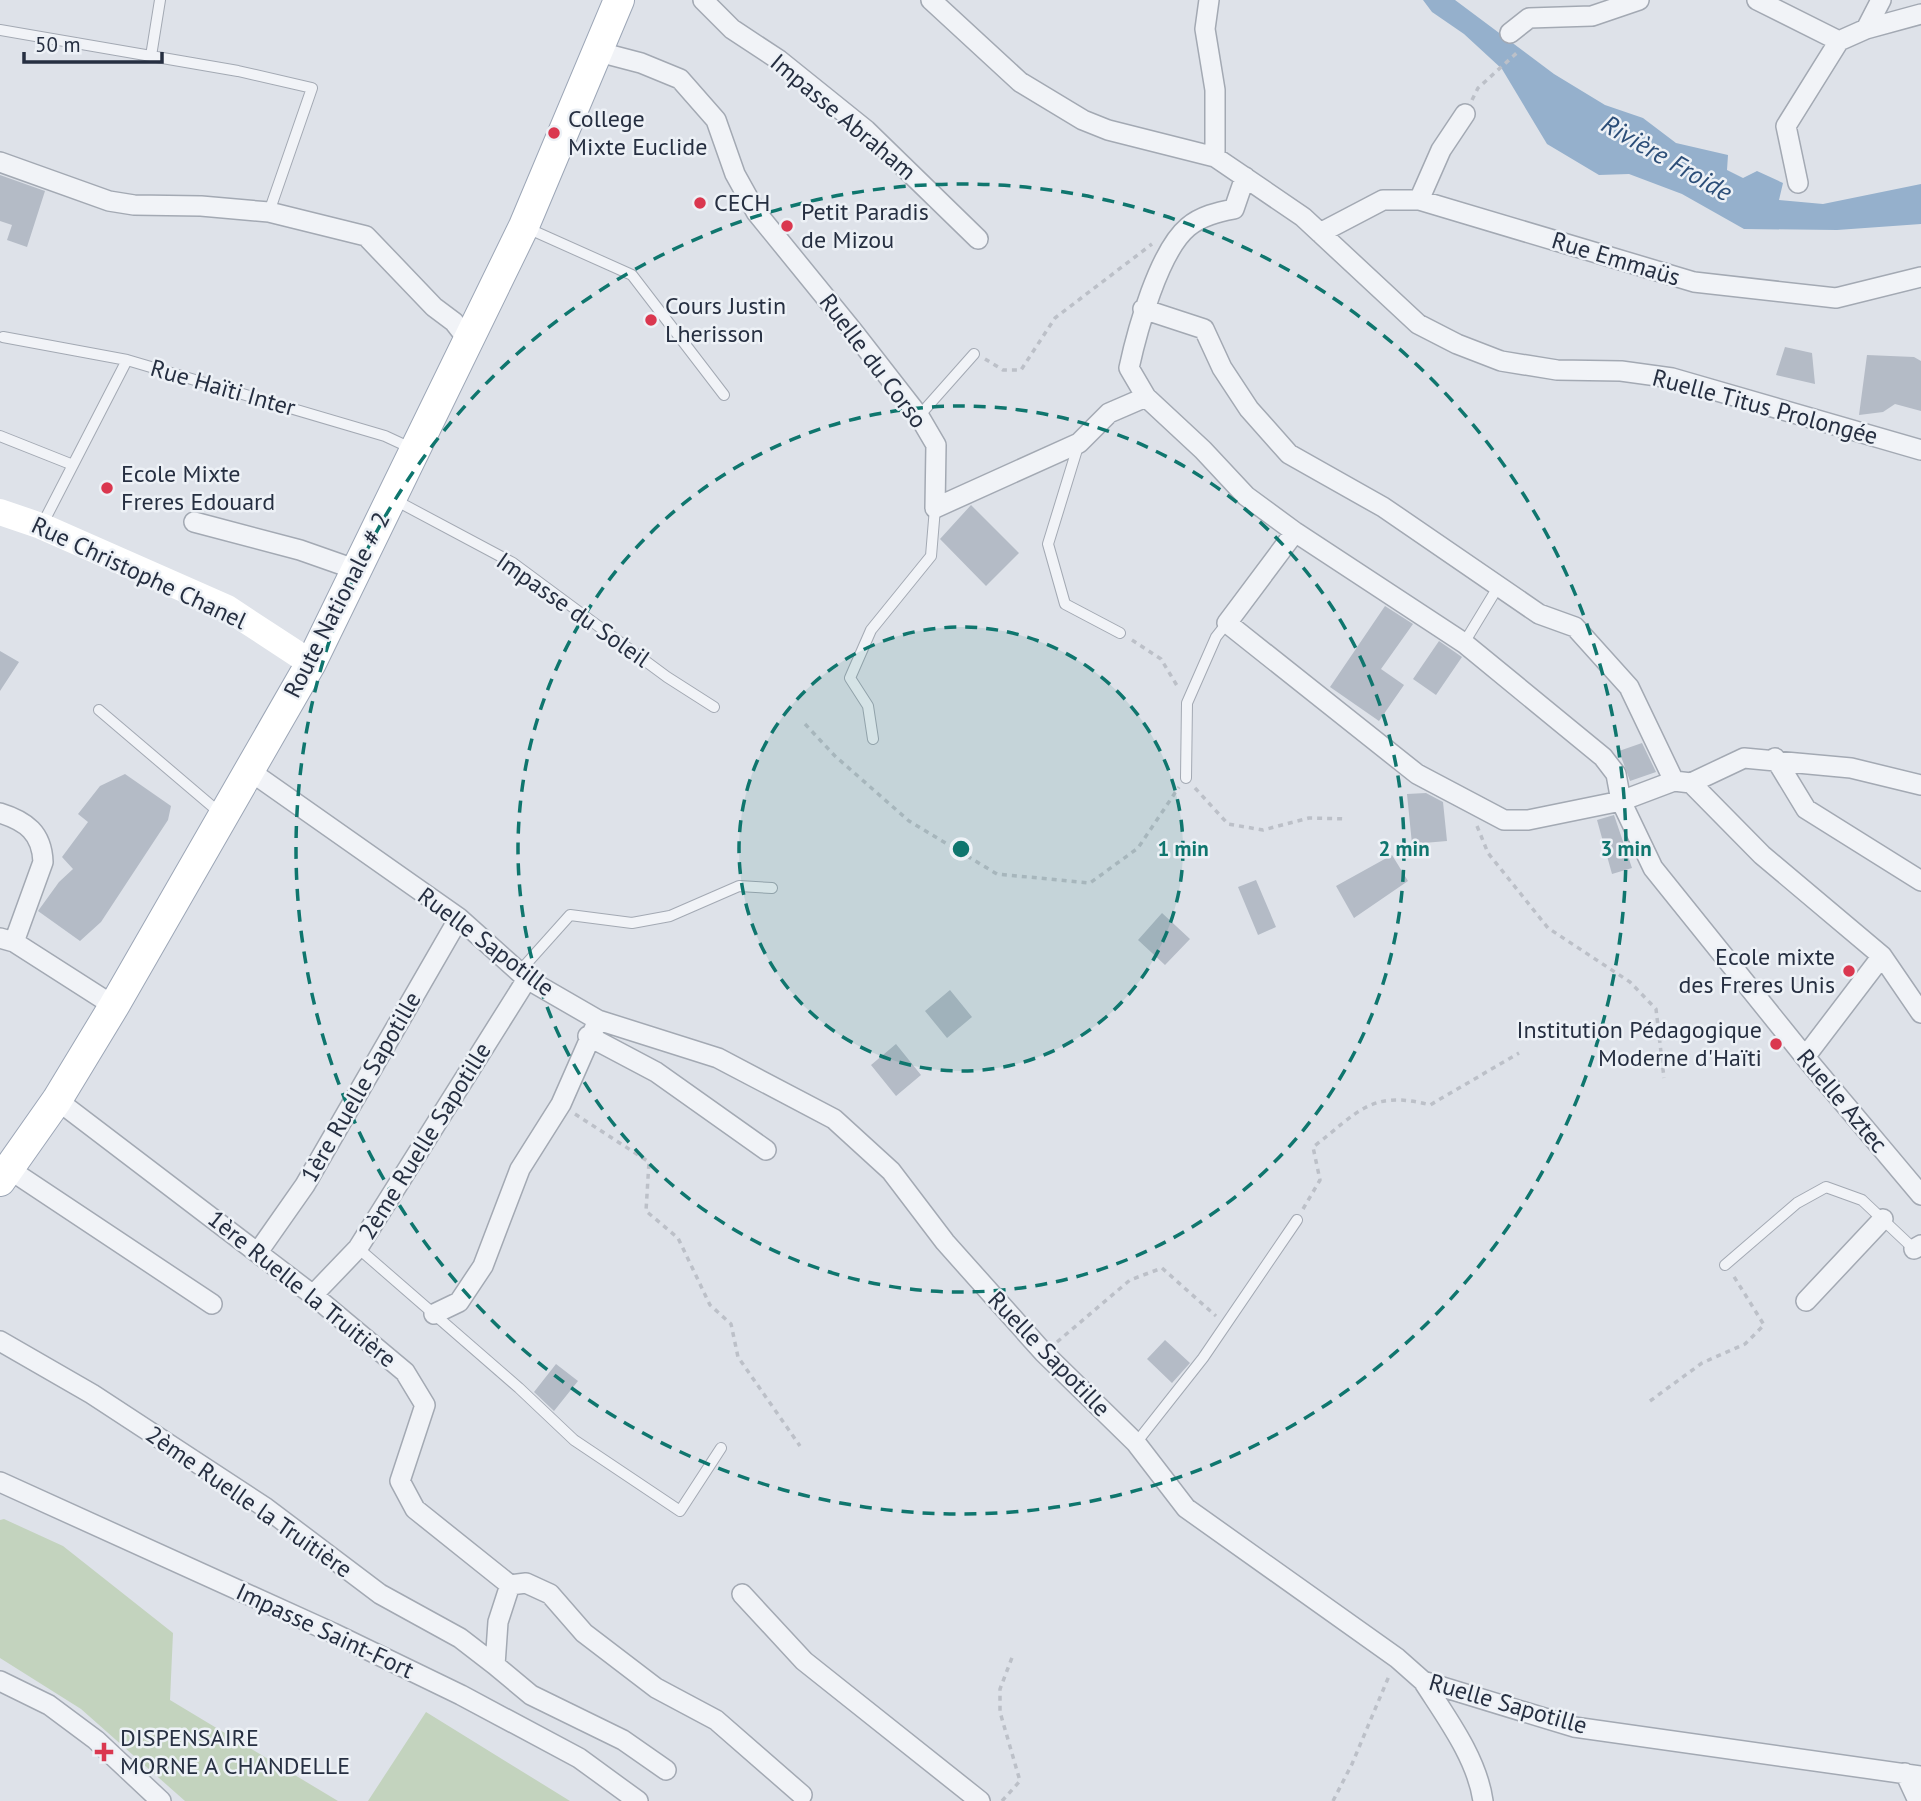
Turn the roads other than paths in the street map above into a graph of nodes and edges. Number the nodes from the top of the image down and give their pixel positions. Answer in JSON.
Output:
{"nodes":[{"id":1,"x":160,"y":0,"type":"edge"},
{"id":2,"x":619,"y":0,"type":"edge"},
{"id":3,"x":704,"y":0,"type":"edge"},
{"id":4,"x":931,"y":0,"type":"edge"},
{"id":5,"x":1209,"y":0,"type":"edge"},
{"id":6,"x":1639,"y":0,"type":"edge"},
{"id":7,"x":1757,"y":0,"type":"edge"},
{"id":8,"x":1881,"y":0,"type":"edge"},
{"id":9,"x":1921,"y":14,"type":"edge"},
{"id":10,"x":1866,"y":29,"type":"junction"},
{"id":11,"x":0,"y":30,"type":"edge"},
{"id":12,"x":1516,"y":40,"type":"road end"},
{"id":13,"x":1839,"y":41,"type":"junction"},
{"id":14,"x":599,"y":52,"type":"junction"},
{"id":15,"x":151,"y":57,"type":"junction"},
{"id":16,"x":1465,"y":114,"type":"road end"},
{"id":17,"x":1215,"y":157,"type":"junction"},
{"id":18,"x":0,"y":162,"type":"edge"},
{"id":19,"x":1245,"y":177,"type":"junction"},
{"id":20,"x":1798,"y":183,"type":"dead end"},
{"id":21,"x":1419,"y":200,"type":"junction"},
{"id":22,"x":269,"y":212,"type":"junction"},
{"id":23,"x":524,"y":226,"type":"junction"},
{"id":24,"x":1320,"y":233,"type":"junction"},
{"id":25,"x":978,"y":239,"type":"dead end"},
{"id":26,"x":1921,"y":277,"type":"edge"},
{"id":27,"x":1143,"y":309,"type":"junction"},
{"id":28,"x":3,"y":337,"type":"dead end"},
{"id":29,"x":468,"y":340,"type":"junction"},
{"id":30,"x":974,"y":354,"type":"road end"},
{"id":31,"x":127,"y":360,"type":"junction"},
{"id":32,"x":724,"y":395,"type":"dead end"},
{"id":33,"x":1146,"y":397,"type":"junction"},
{"id":34,"x":919,"y":416,"type":"junction"},
{"id":35,"x":0,"y":436,"type":"edge"},
{"id":36,"x":1079,"y":443,"type":"junction"},
{"id":37,"x":415,"y":450,"type":"junction"},
{"id":38,"x":1921,"y":450,"type":"edge"},
{"id":39,"x":74,"y":465,"type":"junction"},
{"id":40,"x":392,"y":499,"type":"junction"},
{"id":41,"x":935,"y":508,"type":"junction"},
{"id":42,"x":0,"y":512,"type":"edge"},
{"id":43,"x":194,"y":522,"type":"dead end"},
{"id":44,"x":41,"y":526,"type":"junction"},
{"id":45,"x":1295,"y":532,"type":"junction"},
{"id":46,"x":357,"y":570,"type":"junction"},
{"id":47,"x":1498,"y":587,"type":"junction"},
{"id":48,"x":1227,"y":623,"type":"junction"},
{"id":49,"x":1120,"y":633,"type":"road end"},
{"id":50,"x":1464,"y":643,"type":"junction"},
{"id":51,"x":311,"y":663,"type":"junction"},
{"id":52,"x":714,"y":707,"type":"dead end"},
{"id":53,"x":99,"y":710,"type":"dead end"},
{"id":54,"x":873,"y":739,"type":"dead end"},
{"id":55,"x":1775,"y":758,"type":"junction"},
{"id":56,"x":247,"y":769,"type":"junction"},
{"id":57,"x":1186,"y":778,"type":"road end"},
{"id":58,"x":1682,"y":782,"type":"junction"},
{"id":59,"x":1921,"y":785,"type":"edge"},
{"id":60,"x":1621,"y":801,"type":"junction"},
{"id":61,"x":0,"y":813,"type":"edge"},
{"id":62,"x":223,"y":816,"type":"junction"},
{"id":63,"x":1921,"y":881,"type":"edge"},
{"id":64,"x":772,"y":888,"type":"dead end"},
{"id":65,"x":459,"y":918,"type":"junction"},
{"id":66,"x":7,"y":940,"type":"edge"},
{"id":67,"x":1882,"y":956,"type":"junction"},
{"id":68,"x":523,"y":976,"type":"junction"},
{"id":69,"x":114,"y":1006,"type":"junction"},
{"id":70,"x":1921,"y":1013,"type":"edge"},
{"id":71,"x":593,"y":1028,"type":"junction"},
{"id":72,"x":1805,"y":1057,"type":"junction"},
{"id":73,"x":57,"y":1100,"type":"junction"},
{"id":74,"x":766,"y":1150,"type":"dead end"},
{"id":75,"x":7,"y":1162,"type":"edge"},
{"id":76,"x":1921,"y":1195,"type":"edge"},
{"id":77,"x":1883,"y":1219,"type":"junction"},
{"id":78,"x":1297,"y":1220,"type":"road end"},
{"id":79,"x":1918,"y":1247,"type":"edge"},
{"id":80,"x":358,"y":1248,"type":"junction"},
{"id":81,"x":258,"y":1252,"type":"junction"},
{"id":82,"x":1725,"y":1265,"type":"road end"},
{"id":83,"x":313,"y":1295,"type":"junction"},
{"id":84,"x":1806,"y":1301,"type":"dead end"},
{"id":85,"x":212,"y":1304,"type":"dead end"},
{"id":86,"x":434,"y":1314,"type":"junction"},
{"id":87,"x":0,"y":1341,"type":"edge"},
{"id":88,"x":1136,"y":1443,"type":"junction"},
{"id":89,"x":721,"y":1448,"type":"dead end"},
{"id":90,"x":0,"y":1482,"type":"edge"},
{"id":91,"x":510,"y":1585,"type":"junction"},
{"id":92,"x":742,"y":1594,"type":"dead end"},
{"id":93,"x":495,"y":1665,"type":"junction"},
{"id":94,"x":0,"y":1681,"type":"edge"},
{"id":95,"x":1423,"y":1681,"type":"junction"},
{"id":96,"x":666,"y":1770,"type":"dead end"},
{"id":97,"x":1913,"y":1775,"type":"edge"},
{"id":98,"x":802,"y":1795,"type":"dead end"},
{"id":99,"x":161,"y":1801,"type":"edge"},
{"id":100,"x":638,"y":1801,"type":"edge"},
{"id":101,"x":980,"y":1801,"type":"edge"},
{"id":102,"x":1483,"y":1801,"type":"edge"},
{"id":103,"x":1918,"y":1801,"type":"edge"}],
"edges":[{"from":1,"to":15,"type":"lane"},
{"from":2,"to":14,"type":"main road","name":"Route Nationale # 2"},
{"from":3,"to":25,"type":"street","name":"Impasse Abraham"},
{"from":4,"to":17,"type":"street","name":"Ruelle Titus Prolongée"},
{"from":5,"to":17,"type":"street"},
{"from":6,"to":12,"type":"street"},
{"from":7,"to":13,"type":"street"},
{"from":8,"to":10,"type":"street"},
{"from":9,"to":10,"type":"street"},
{"from":10,"to":13,"type":"street"},
{"from":11,"to":15,"type":"lane"},
{"from":13,"to":20,"type":"street"},
{"from":14,"to":23,"type":"main road","name":"Route Nationale # 2"},
{"from":14,"to":34,"type":"street","name":"Ruelle du Corso"},
{"from":15,"to":22,"type":"lane"},
{"from":16,"to":21,"type":"street"},
{"from":17,"to":19,"type":"street","name":"Ruelle Titus Prolongée"},
{"from":18,"to":22,"type":"street"},
{"from":19,"to":24,"type":"street","name":"Ruelle Titus Prolongée"},
{"from":19,"to":27,"type":"street","name":"Ruelle Aztec"},
{"from":21,"to":24,"type":"street","name":"Rue Emmaüs"},
{"from":21,"to":26,"type":"street","name":"Rue Emmaüs"},
{"from":22,"to":29,"type":"street"},
{"from":23,"to":29,"type":"main road","name":"Route Nationale # 2"},
{"from":23,"to":32,"type":"lane"},
{"from":24,"to":38,"type":"street","name":"Ruelle Titus Prolongée"},
{"from":27,"to":33,"type":"street","name":"Ruelle Aztec"},
{"from":27,"to":47,"type":"street"},
{"from":28,"to":31,"type":"lane"},
{"from":29,"to":37,"type":"main road","name":"Route Nationale # 2"},
{"from":30,"to":34,"type":"lane"},
{"from":31,"to":37,"type":"lane","name":"Rue Haïti Inter"},
{"from":31,"to":39,"type":"lane","name":"Rue Haïti Inter"},
{"from":33,"to":36,"type":"street"},
{"from":33,"to":45,"type":"street","name":"Ruelle Aztec"},
{"from":34,"to":41,"type":"street","name":"Ruelle du Corso"},
{"from":35,"to":39,"type":"lane"},
{"from":36,"to":41,"type":"street"},
{"from":36,"to":49,"type":"lane"},
{"from":37,"to":40,"type":"main road","name":"Route Nationale # 2"},
{"from":39,"to":44,"type":"lane","name":"Rue Haïti Inter"},
{"from":40,"to":46,"type":"main road","name":"Route Nationale # 2"},
{"from":40,"to":52,"type":"lane","name":"Impasse du Soleil"},
{"from":41,"to":54,"type":"lane","name":"Ruelle du Corso"},
{"from":42,"to":44,"type":"street","name":"Rue Christophe Chanel"},
{"from":43,"to":46,"type":"street"},
{"from":44,"to":51,"type":"street","name":"Rue Christophe Chanel"},
{"from":45,"to":48,"type":"street"},
{"from":45,"to":50,"type":"street","name":"Ruelle Aztec"},
{"from":46,"to":51,"type":"main road","name":"Route Nationale # 2"},
{"from":47,"to":50,"type":"lane"},
{"from":47,"to":58,"type":"street"},
{"from":48,"to":57,"type":"lane"},
{"from":48,"to":60,"type":"street"},
{"from":50,"to":60,"type":"street","name":"Ruelle Aztec"},
{"from":51,"to":56,"type":"main road","name":"Route Nationale # 2"},
{"from":53,"to":62,"type":"lane"},
{"from":55,"to":58,"type":"street"},
{"from":55,"to":59,"type":"street"},
{"from":55,"to":63,"type":"street"},
{"from":56,"to":62,"type":"main road","name":"Route Nationale # 2"},
{"from":56,"to":65,"type":"street","name":"Ruelle Sapotille"},
{"from":58,"to":60,"type":"street"},
{"from":58,"to":67,"type":"street"},
{"from":60,"to":72,"type":"street","name":"Ruelle Aztec"},
{"from":61,"to":66,"type":"street"},
{"from":62,"to":69,"type":"main road","name":"Route Nationale # 2"},
{"from":64,"to":68,"type":"lane"},
{"from":65,"to":68,"type":"street","name":"Ruelle Sapotille"},
{"from":65,"to":81,"type":"street","name":"1ère Ruelle Sapotille"},
{"from":66,"to":69,"type":"street"},
{"from":67,"to":70,"type":"street"},
{"from":67,"to":72,"type":"street"},
{"from":68,"to":71,"type":"street","name":"Ruelle Sapotille"},
{"from":68,"to":80,"type":"street","name":"2ème Ruelle Sapotille"},
{"from":69,"to":73,"type":"main road","name":"Route Nationale # 2"},
{"from":71,"to":74,"type":"street"},
{"from":71,"to":86,"type":"street"},
{"from":71,"to":88,"type":"street","name":"Ruelle Sapotille"},
{"from":72,"to":76,"type":"street","name":"Ruelle Aztec"},
{"from":73,"to":75,"type":"main road","name":"Route Nationale # 2"},
{"from":73,"to":81,"type":"street","name":"1ère Ruelle la Truitière"},
{"from":75,"to":85,"type":"street"},
{"from":77,"to":79,"type":"lane"},
{"from":77,"to":82,"type":"lane"},
{"from":77,"to":84,"type":"street"},
{"from":78,"to":88,"type":"lane"},
{"from":80,"to":83,"type":"street","name":"2ème Ruelle Sapotille"},
{"from":80,"to":86,"type":"lane"},
{"from":81,"to":83,"type":"street","name":"1ère Ruelle la Truitière"},
{"from":83,"to":91,"type":"street","name":"1ère Ruelle la Truitière"},
{"from":86,"to":89,"type":"lane"},
{"from":87,"to":93,"type":"street","name":"2ème Ruelle la Truitière"},
{"from":88,"to":95,"type":"street","name":"Ruelle Sapotille"},
{"from":90,"to":100,"type":"street","name":"Impasse Saint-Fort"},
{"from":91,"to":93,"type":"street"},
{"from":91,"to":98,"type":"street","name":"1ère Ruelle la Truitière"},
{"from":92,"to":101,"type":"street"},
{"from":93,"to":96,"type":"street","name":"2ème Ruelle la Truitière"},
{"from":94,"to":99,"type":"street"},
{"from":95,"to":97,"type":"street","name":"Ruelle Sapotille"},
{"from":95,"to":102,"type":"street"},
{"from":97,"to":103,"type":"street"}]}
